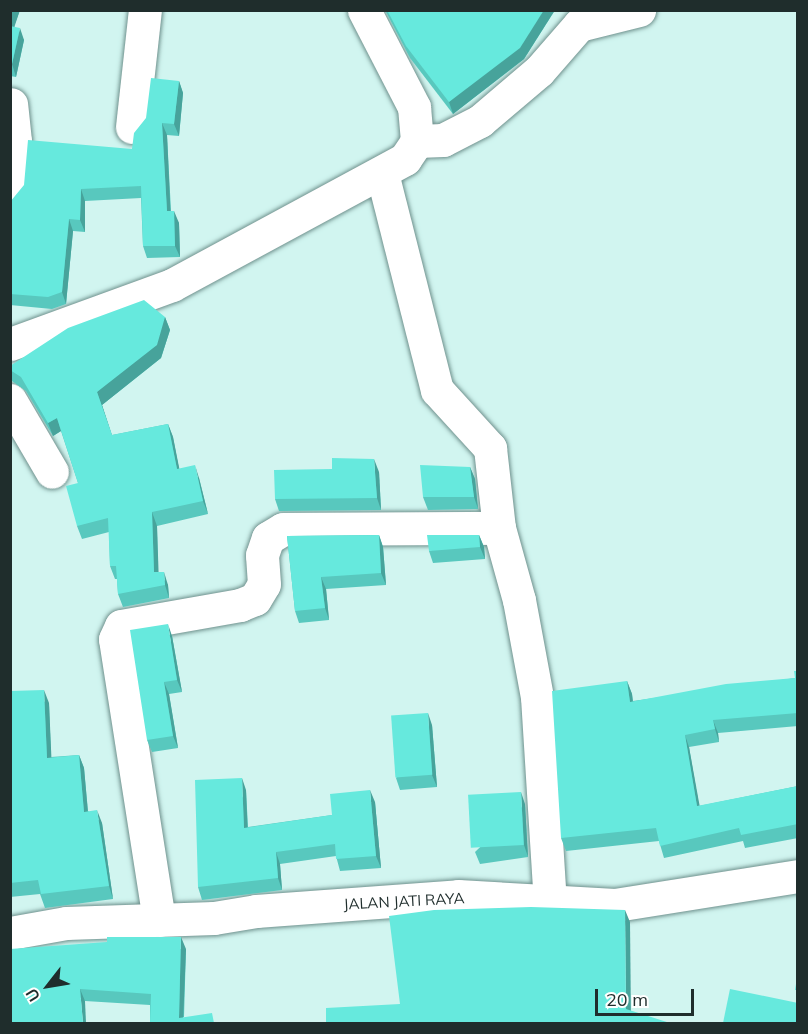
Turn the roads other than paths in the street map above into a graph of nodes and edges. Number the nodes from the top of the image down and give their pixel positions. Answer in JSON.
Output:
{"nodes":[{"id":1,"x":364,"y":10,"type":"edge"},
{"id":2,"x":639,"y":10,"type":"edge"},
{"id":3,"x":143,"y":20,"type":"edge"},
{"id":4,"x":11,"y":104,"type":"edge"},
{"id":5,"x":132,"y":127,"type":"dead end"},
{"id":6,"x":417,"y":141,"type":"junction"},
{"id":7,"x":382,"y":173,"type":"junction"},
{"id":8,"x":10,"y":195,"type":"edge"},
{"id":9,"x":10,"y":344,"type":"edge"},
{"id":10,"x":10,"y":400,"type":"edge"},
{"id":11,"x":52,"y":472,"type":"dead end"},
{"id":12,"x":499,"y":528,"type":"junction"},
{"id":13,"x":798,"y":876,"type":"edge"},
{"id":14,"x":550,"y":902,"type":"junction"},
{"id":15,"x":159,"y":920,"type":"junction"},
{"id":16,"x":10,"y":933,"type":"edge"}],
"edges":[{"from":1,"to":6,"type":"street"},
{"from":2,"to":6,"type":"street"},
{"from":3,"to":5,"type":"street"},
{"from":4,"to":8,"type":"street"},
{"from":6,"to":7,"type":"street"},
{"from":7,"to":9,"type":"street"},
{"from":7,"to":12,"type":"street"},
{"from":10,"to":11,"type":"street"},
{"from":12,"to":14,"type":"street"},
{"from":12,"to":15,"type":"street"},
{"from":13,"to":14,"type":"street","name":"JALAN JATI RAYA"},
{"from":14,"to":15,"type":"street","name":"JALAN JATI RAYA"},
{"from":15,"to":16,"type":"street","name":"JALAN JATI RAYA"}]}
